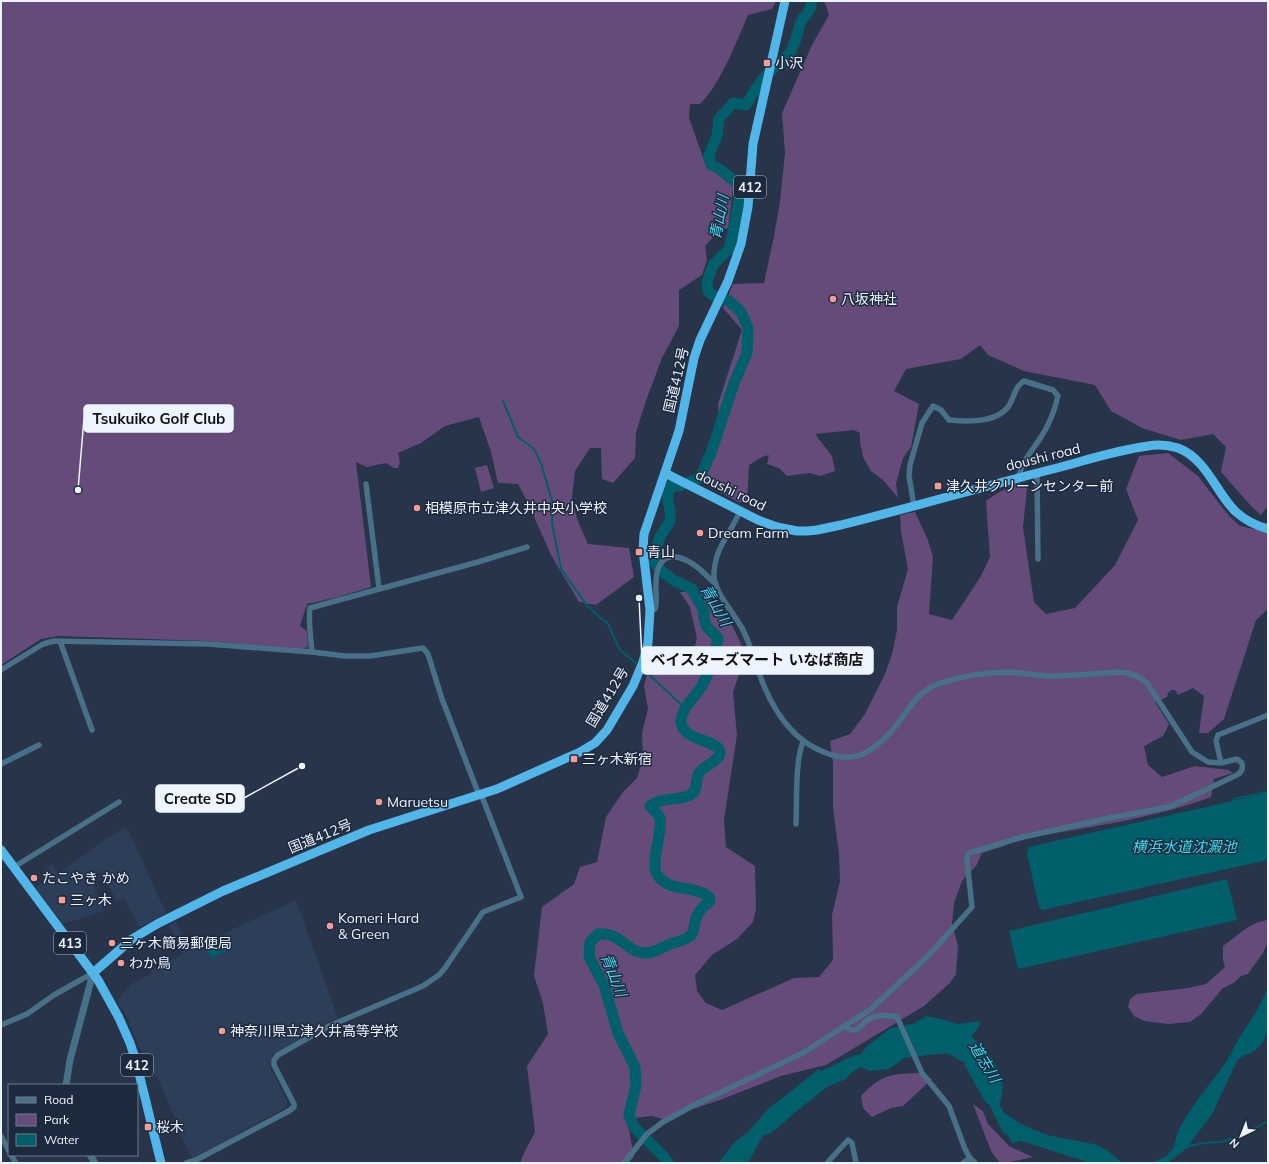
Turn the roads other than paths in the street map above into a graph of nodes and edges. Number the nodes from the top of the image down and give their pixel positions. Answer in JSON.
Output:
{"nodes":[{"id":1,"x":785,"y":1,"type":"edge"},
{"id":2,"x":665,"y":473,"type":"junction"},
{"id":3,"x":1037,"y":473,"type":"junction"},
{"id":4,"x":1018,"y":478,"type":"junction"},
{"id":5,"x":366,"y":484,"type":"dead end"},
{"id":6,"x":914,"y":506,"type":"junction"},
{"id":7,"x":740,"y":511,"type":"junction"},
{"id":8,"x":1268,"y":529,"type":"edge"},
{"id":9,"x":528,"y":547,"type":"dead end"},
{"id":10,"x":1038,"y":559,"type":"dead end"},
{"id":11,"x":716,"y":584,"type":"junction"},
{"id":12,"x":379,"y":588,"type":"junction"},
{"id":13,"x":650,"y":610,"type":"junction"},
{"id":14,"x":60,"y":641,"type":"junction"},
{"id":15,"x":312,"y":652,"type":"junction"},
{"id":16,"x":1,"y":670,"type":"edge"},
{"id":17,"x":1268,"y":715,"type":"edge"},
{"id":18,"x":92,"y":730,"type":"dead end"},
{"id":19,"x":803,"y":742,"type":"junction"},
{"id":20,"x":39,"y":744,"type":"dead end"},
{"id":21,"x":1221,"y":763,"type":"junction"},
{"id":22,"x":1,"y":764,"type":"edge"},
{"id":23,"x":480,"y":795,"type":"junction"},
{"id":24,"x":119,"y":802,"type":"dead end"},
{"id":25,"x":796,"y":824,"type":"dead end"},
{"id":26,"x":1,"y":850,"type":"edge"},
{"id":27,"x":14,"y":867,"type":"junction"},
{"id":28,"x":93,"y":973,"type":"junction"},
{"id":29,"x":1,"y":1025,"type":"edge"},
{"id":30,"x":846,"y":1027,"type":"junction"},
{"id":31,"x":66,"y":1084,"type":"edge"},
{"id":32,"x":1,"y":1136,"type":"edge"},
{"id":33,"x":8,"y":1149,"type":"edge"},
{"id":34,"x":970,"y":1158,"type":"junction"},
{"id":35,"x":161,"y":1163,"type":"edge"},
{"id":36,"x":186,"y":1163,"type":"edge"},
{"id":37,"x":624,"y":1163,"type":"edge"},
{"id":38,"x":827,"y":1163,"type":"edge"},
{"id":39,"x":856,"y":1163,"type":"edge"},
{"id":40,"x":963,"y":1163,"type":"edge"},
{"id":41,"x":975,"y":1163,"type":"edge"}],
"edges":[{"from":1,"to":2,"type":"highway","name":"国道412号","number":"412"},
{"from":2,"to":7,"type":"highway","name":"doushi road"},
{"from":2,"to":13,"type":"highway","name":"国道412号","number":"412"},
{"from":3,"to":4,"type":"highway","name":"doushi road"},
{"from":3,"to":8,"type":"highway","name":"doushi road"},
{"from":3,"to":10,"type":"street"},
{"from":4,"to":6,"type":"highway","name":"doushi road"},
{"from":4,"to":6,"type":"street"},
{"from":5,"to":12,"type":"street"},
{"from":6,"to":7,"type":"highway","name":"doushi road"},
{"from":7,"to":11,"type":"street"},
{"from":9,"to":12,"type":"street"},
{"from":11,"to":13,"type":"street"},
{"from":11,"to":19,"type":"street"},
{"from":12,"to":15,"type":"street"},
{"from":13,"to":23,"type":"highway","name":"国道412号","number":"412"},
{"from":14,"to":15,"type":"street"},
{"from":14,"to":16,"type":"street"},
{"from":14,"to":18,"type":"street"},
{"from":15,"to":23,"type":"street"},
{"from":17,"to":21,"type":"street"},
{"from":19,"to":21,"type":"street"},
{"from":19,"to":25,"type":"street"},
{"from":20,"to":22,"type":"street"},
{"from":21,"to":30,"type":"street"},
{"from":23,"to":28,"type":"highway","name":"国道412号","number":"412"},
{"from":23,"to":36,"type":"street"},
{"from":24,"to":27,"type":"street"},
{"from":26,"to":27,"type":"highway","number":"413"},
{"from":27,"to":28,"type":"highway","number":"413"},
{"from":28,"to":29,"type":"street"},
{"from":28,"to":31,"type":"street"},
{"from":28,"to":35,"type":"highway","number":"412"},
{"from":30,"to":34,"type":"street"},
{"from":30,"to":37,"type":"street"},
{"from":32,"to":33,"type":"street"},
{"from":34,"to":40,"type":"street"},
{"from":34,"to":41,"type":"street"},
{"from":38,"to":39,"type":"street"}]}
